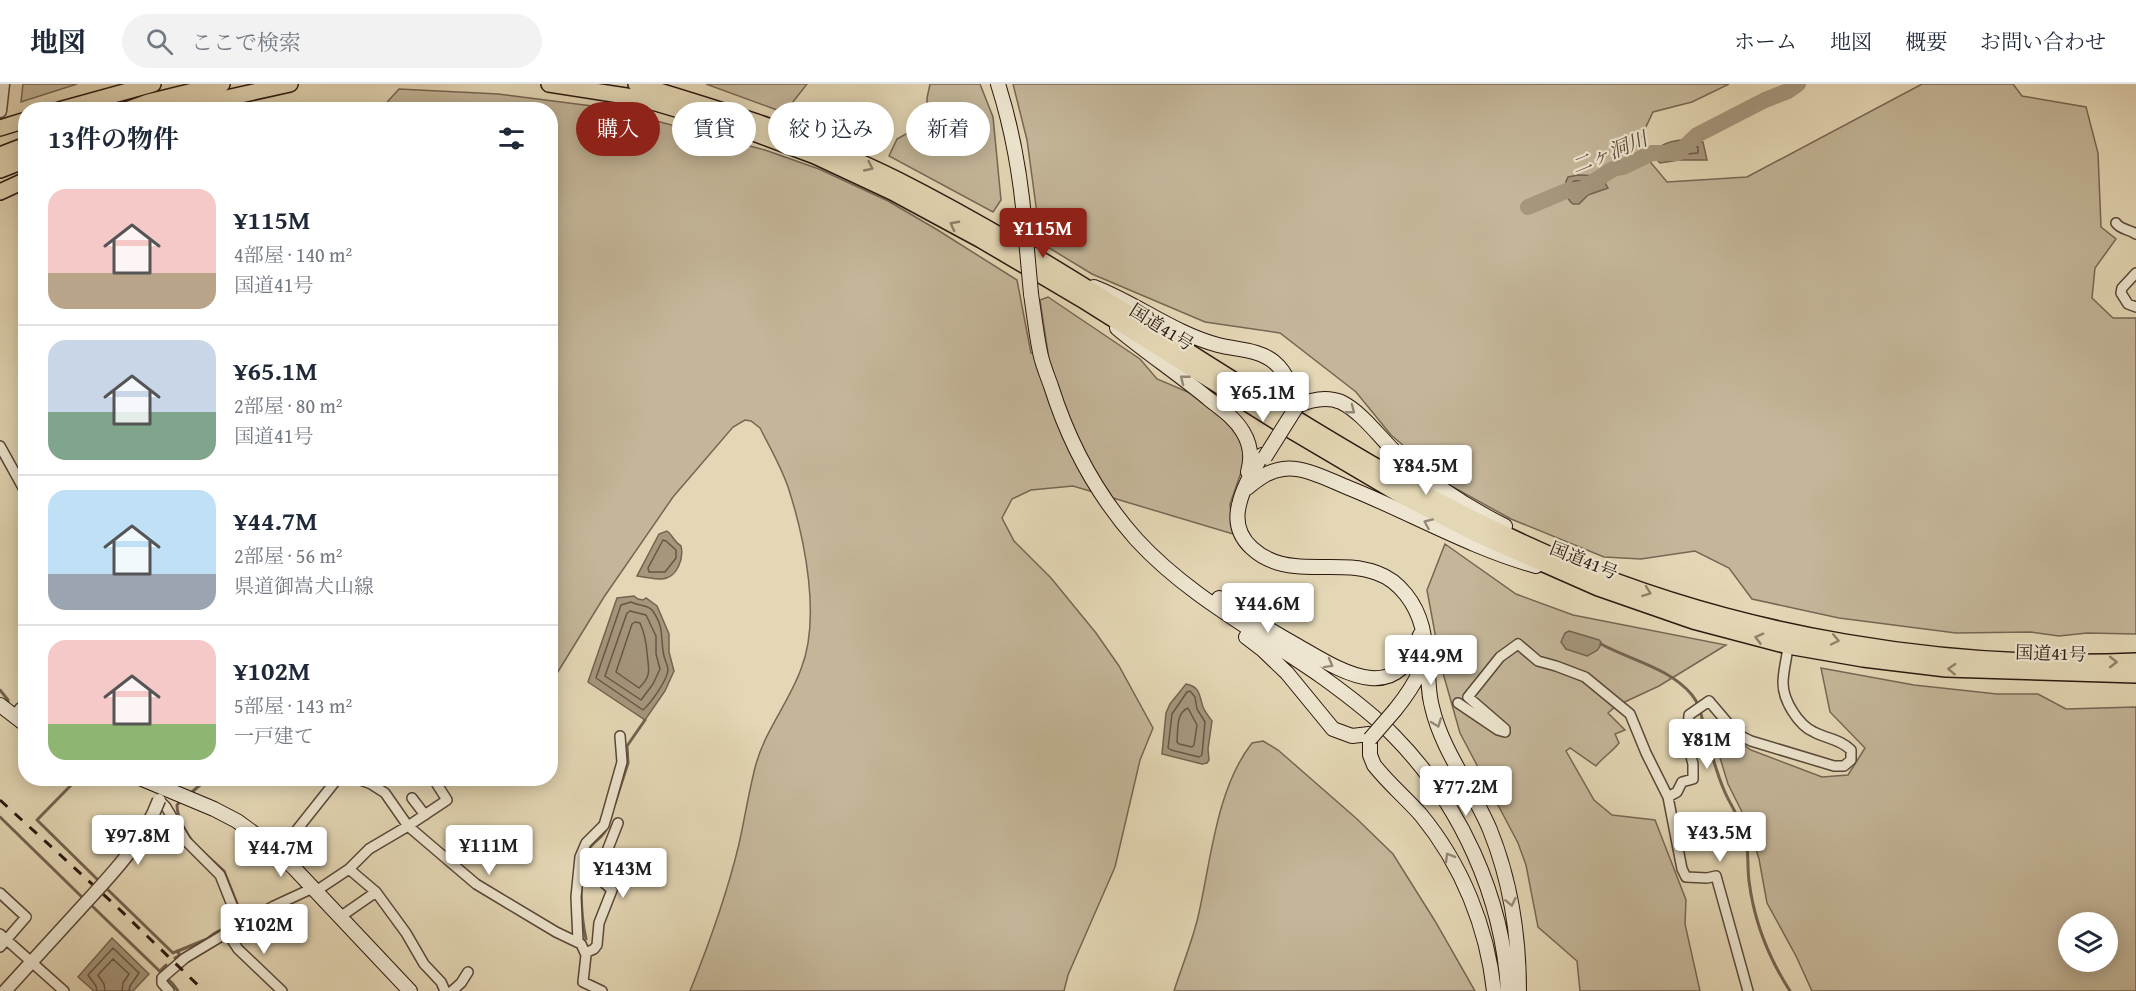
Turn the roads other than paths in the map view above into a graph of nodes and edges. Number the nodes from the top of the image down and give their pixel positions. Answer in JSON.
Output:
{"nodes":[{"id":1,"x":3,"y":84,"type":"edge"},
{"id":2,"x":153,"y":84,"type":"edge"},
{"id":3,"x":222,"y":84,"type":"edge"},
{"id":4,"x":290,"y":84,"type":"edge"},
{"id":5,"x":549,"y":84,"type":"edge"},
{"id":6,"x":636,"y":84,"type":"edge"},
{"id":7,"x":998,"y":84,"type":"edge"},
{"id":8,"x":286,"y":85,"type":"edge"},
{"id":9,"x":88,"y":102,"type":"edge"},
{"id":10,"x":148,"y":102,"type":"edge"},
{"id":11,"x":208,"y":102,"type":"edge"},
{"id":12,"x":242,"y":102,"type":"edge"},
{"id":13,"x":0,"y":111,"type":"edge"},
{"id":14,"x":18,"y":122,"type":"edge"},
{"id":15,"x":0,"y":128,"type":"edge"},
{"id":16,"x":18,"y":148,"type":"edge"},
{"id":17,"x":0,"y":155,"type":"edge"},
{"id":18,"x":18,"y":163,"type":"edge"},
{"id":19,"x":0,"y":170,"type":"edge"},
{"id":20,"x":18,"y":184,"type":"edge"},
{"id":21,"x":0,"y":192,"type":"edge"},
{"id":22,"x":2116,"y":223,"type":"dead end"},
{"id":23,"x":2136,"y":234,"type":"edge"},
{"id":24,"x":2136,"y":273,"type":"edge"},
{"id":25,"x":1075,"y":280,"type":"junction"},
{"id":26,"x":1081,"y":299,"type":"junction"},
{"id":27,"x":2136,"y":308,"type":"edge"},
{"id":28,"x":1294,"y":407,"type":"junction"},
{"id":29,"x":0,"y":446,"type":"edge"},
{"id":30,"x":18,"y":479,"type":"edge"},
{"id":31,"x":1243,"y":491,"type":"junction"},
{"id":32,"x":1154,"y":557,"type":"junction"},
{"id":33,"x":1564,"y":568,"type":"junction"},
{"id":34,"x":1422,"y":629,"type":"junction"},
{"id":35,"x":1424,"y":645,"type":"junction"},
{"id":36,"x":1788,"y":646,"type":"junction"},
{"id":37,"x":2136,"y":661,"type":"edge"},
{"id":38,"x":2136,"y":675,"type":"edge"},
{"id":39,"x":1458,"y":703,"type":"dead end"},
{"id":40,"x":0,"y":705,"type":"edge"},
{"id":41,"x":18,"y":712,"type":"edge"},
{"id":42,"x":620,"y":736,"type":"dead end"},
{"id":43,"x":1369,"y":737,"type":"junction"},
{"id":44,"x":332,"y":786,"type":"edge"},
{"id":45,"x":374,"y":786,"type":"edge"},
{"id":46,"x":438,"y":786,"type":"edge"},
{"id":47,"x":161,"y":789,"type":"edge"},
{"id":48,"x":1668,"y":797,"type":"junction"},
{"id":49,"x":412,"y":798,"type":"dead end"},
{"id":50,"x":425,"y":815,"type":"junction"},
{"id":51,"x":618,"y":823,"type":"dead end"},
{"id":52,"x":408,"y":826,"type":"junction"},
{"id":53,"x":266,"y":842,"type":"junction"},
{"id":54,"x":349,"y":869,"type":"junction"},
{"id":55,"x":315,"y":890,"type":"junction"},
{"id":56,"x":376,"y":892,"type":"junction"},
{"id":57,"x":0,"y":893,"type":"edge"},
{"id":58,"x":340,"y":917,"type":"junction"},
{"id":59,"x":240,"y":925,"type":"junction"},
{"id":60,"x":228,"y":934,"type":"junction"},
{"id":61,"x":2,"y":940,"type":"edge"},
{"id":62,"x":578,"y":941,"type":"junction"},
{"id":63,"x":585,"y":953,"type":"junction"},
{"id":64,"x":32,"y":963,"type":"junction"},
{"id":65,"x":468,"y":972,"type":"dead end"},
{"id":66,"x":583,"y":982,"type":"junction"},
{"id":67,"x":52,"y":987,"type":"edge"},
{"id":68,"x":5,"y":991,"type":"edge"},
{"id":69,"x":64,"y":991,"type":"edge"},
{"id":70,"x":169,"y":991,"type":"edge"},
{"id":71,"x":282,"y":991,"type":"edge"},
{"id":72,"x":410,"y":991,"type":"edge"},
{"id":73,"x":445,"y":991,"type":"edge"},
{"id":74,"x":452,"y":991,"type":"edge"},
{"id":75,"x":577,"y":991,"type":"edge"},
{"id":76,"x":602,"y":991,"type":"edge"},
{"id":77,"x":1494,"y":991,"type":"edge"},
{"id":78,"x":1508,"y":991,"type":"edge"},
{"id":79,"x":1519,"y":991,"type":"edge"},
{"id":80,"x":1748,"y":991,"type":"edge"}],
"edges":[{"from":1,"to":13,"type":"street"},
{"from":2,"to":9,"type":"highway"},
{"from":3,"to":10,"type":"highway"},
{"from":4,"to":8,"type":"highway"},
{"from":26,"to":5,"type":"highway","name":"国道41号","one_way":true},
{"from":6,"to":25,"type":"highway","name":"国道41号","one_way":true},
{"from":7,"to":32,"type":"main road","bridge":true},
{"from":8,"to":11,"type":"highway"},
{"from":8,"to":12,"type":"highway"},
{"from":14,"to":15,"type":"highway"},
{"from":16,"to":17,"type":"highway"},
{"from":18,"to":19,"type":"highway"},
{"from":20,"to":21,"type":"highway"},
{"from":22,"to":23,"type":"street"},
{"from":24,"to":27,"type":"street"},
{"from":25,"to":28,"type":"main road"},
{"from":25,"to":33,"type":"highway","name":"国道41号"},
{"from":31,"to":26,"type":"main road","one_way":true},
{"from":26,"to":33,"type":"highway","name":"国道41号"},
{"from":28,"to":31,"type":"main road","bridge":true},
{"from":28,"to":33,"type":"main road","one_way":true},
{"from":29,"to":30,"type":"street"},
{"from":33,"to":31,"type":"main road","one_way":true},
{"from":31,"to":34,"type":"main road"},
{"from":32,"to":34,"type":"main road","one_way":true},
{"from":32,"to":43,"type":"main road"},
{"from":32,"to":78,"type":"main road"},
{"from":36,"to":33,"type":"highway","name":"国道41号","one_way":true},
{"from":33,"to":37,"type":"highway","name":"国道41号","one_way":true},
{"from":34,"to":35,"type":"main road"},
{"from":35,"to":43,"type":"main road","bridge":true},
{"from":35,"to":79,"type":"main road","one_way":true},
{"from":38,"to":36,"type":"highway","name":"国道41号","one_way":true},
{"from":36,"to":48,"type":"street"},
{"from":39,"to":48,"type":"street"},
{"from":40,"to":41,"type":"main road"},
{"from":42,"to":62,"type":"street"},
{"from":77,"to":43,"type":"main road","one_way":true},
{"from":44,"to":53,"type":"street"},
{"from":45,"to":52,"type":"street"},
{"from":46,"to":50,"type":"street"},
{"from":47,"to":53,"type":"main road"},
{"from":47,"to":59,"type":"street"},
{"from":47,"to":64,"type":"street","bridge":true},
{"from":48,"to":80,"type":"street"},
{"from":49,"to":50,"type":"street"},
{"from":50,"to":52,"type":"street"},
{"from":51,"to":63,"type":"street"},
{"from":52,"to":54,"type":"street"},
{"from":52,"to":62,"type":"street"},
{"from":53,"to":55,"type":"main road"},
{"from":54,"to":55,"type":"street"},
{"from":54,"to":56,"type":"street"},
{"from":55,"to":58,"type":"main road"},
{"from":55,"to":59,"type":"street"},
{"from":56,"to":58,"type":"street"},
{"from":56,"to":73,"type":"street"},
{"from":57,"to":61,"type":"street"},
{"from":58,"to":72,"type":"main road"},
{"from":59,"to":60,"type":"street"},
{"from":60,"to":70,"type":"street"},
{"from":60,"to":71,"type":"street"},
{"from":61,"to":64,"type":"street"},
{"from":62,"to":63,"type":"street"},
{"from":63,"to":66,"type":"street"},
{"from":64,"to":67,"type":"street"},
{"from":64,"to":68,"type":"street"},
{"from":65,"to":74,"type":"street"},
{"from":66,"to":75,"type":"street"},
{"from":66,"to":76,"type":"street"},
{"from":67,"to":69,"type":"street"}]}
